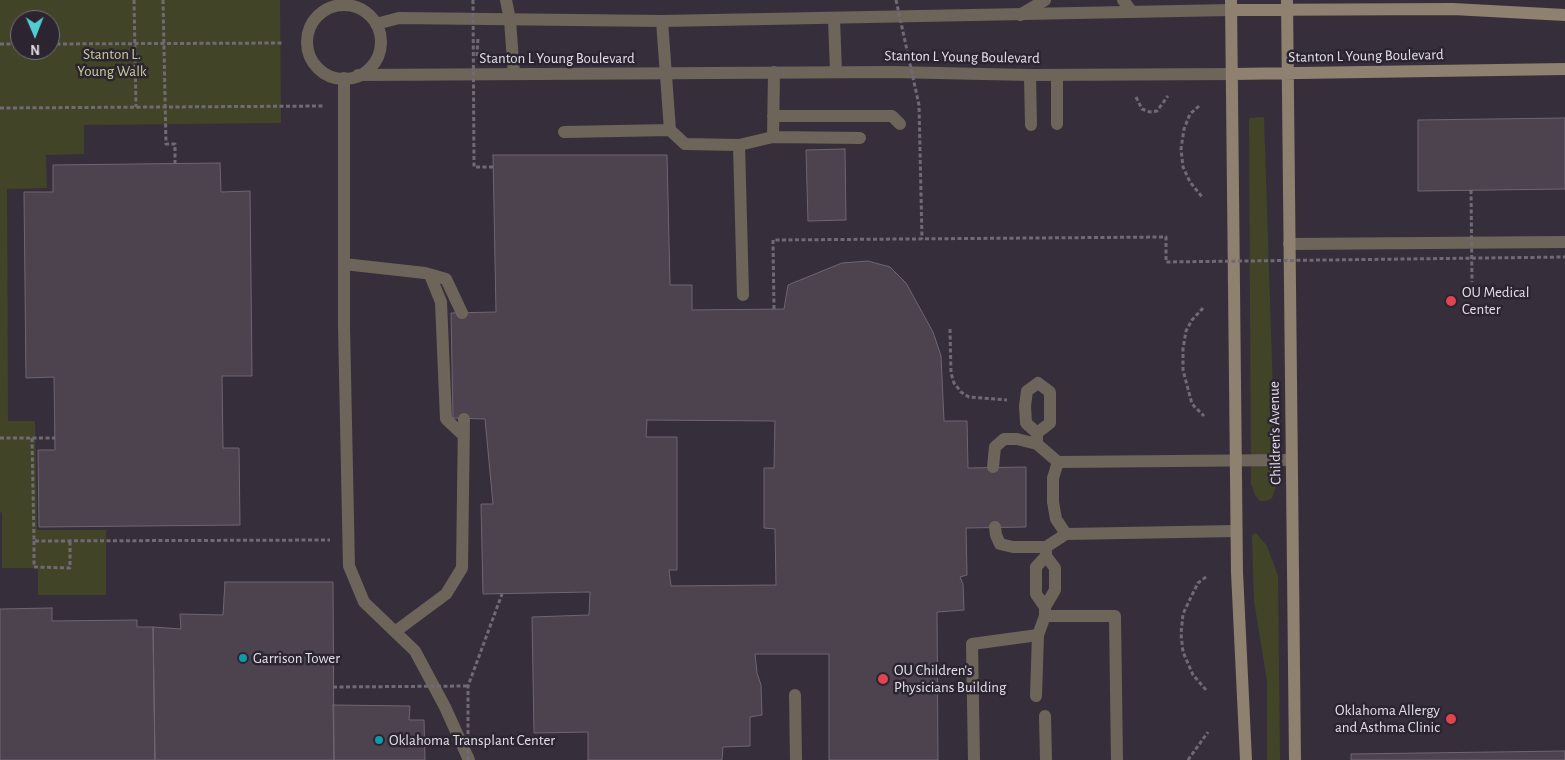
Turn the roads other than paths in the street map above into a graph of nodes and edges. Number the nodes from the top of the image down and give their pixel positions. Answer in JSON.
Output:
{"nodes":[{"id":1,"x":506,"y":0,"type":"edge"},
{"id":2,"x":1045,"y":0,"type":"edge"},
{"id":3,"x":1123,"y":0,"type":"edge"},
{"id":4,"x":1287,"y":4,"type":"edge"},
{"id":5,"x":1231,"y":5,"type":"edge"},
{"id":6,"x":1132,"y":12,"type":"junction"},
{"id":7,"x":1020,"y":15,"type":"junction"},
{"id":8,"x":1565,"y":15,"type":"edge"},
{"id":9,"x":834,"y":18,"type":"junction"},
{"id":10,"x":510,"y":20,"type":"junction"},
{"id":11,"x":662,"y":21,"type":"junction"},
{"id":12,"x":376,"y":24,"type":"junction"},
{"id":13,"x":1565,"y":69,"type":"edge"},
{"id":14,"x":774,"y":72,"type":"junction"},
{"id":15,"x":836,"y":72,"type":"junction"},
{"id":16,"x":1288,"y":73,"type":"junction"},
{"id":17,"x":514,"y":74,"type":"junction"},
{"id":18,"x":666,"y":74,"type":"junction"},
{"id":19,"x":1233,"y":74,"type":"junction"},
{"id":20,"x":1057,"y":75,"type":"junction"},
{"id":21,"x":358,"y":76,"type":"junction"},
{"id":22,"x":1030,"y":76,"type":"junction"},
{"id":23,"x":344,"y":78,"type":"junction"},
{"id":24,"x":773,"y":116,"type":"junction"},
{"id":25,"x":900,"y":124,"type":"dead end"},
{"id":26,"x":1057,"y":124,"type":"dead end"},
{"id":27,"x":1030,"y":125,"type":"dead end"},
{"id":28,"x":670,"y":130,"type":"junction"},
{"id":29,"x":564,"y":132,"type":"dead end"},
{"id":30,"x":773,"y":137,"type":"junction"},
{"id":31,"x":860,"y":138,"type":"dead end"},
{"id":32,"x":740,"y":145,"type":"junction"},
{"id":33,"x":1565,"y":242,"type":"edge"},
{"id":34,"x":1289,"y":244,"type":"junction"},
{"id":35,"x":344,"y":264,"type":"junction"},
{"id":36,"x":430,"y":274,"type":"junction"},
{"id":37,"x":744,"y":296,"type":"dead end"},
{"id":38,"x":462,"y":313,"type":"dead end"},
{"id":39,"x":464,"y":418,"type":"dead end"},
{"id":40,"x":464,"y":436,"type":"junction"},
{"id":41,"x":1292,"y":460,"type":"junction"},
{"id":42,"x":1236,"y":461,"type":"junction"},
{"id":43,"x":1058,"y":462,"type":"junction"},
{"id":44,"x":993,"y":467,"type":"dead end"},
{"id":45,"x":995,"y":528,"type":"dead end"},
{"id":46,"x":1236,"y":531,"type":"junction"},
{"id":47,"x":1066,"y":534,"type":"junction"},
{"id":48,"x":1046,"y":552,"type":"junction"},
{"id":49,"x":1045,"y":612,"type":"junction"},
{"id":50,"x":396,"y":631,"type":"junction"},
{"id":51,"x":1038,"y":635,"type":"junction"},
{"id":52,"x":795,"y":695,"type":"dead end"},
{"id":53,"x":1036,"y":696,"type":"dead end"},
{"id":54,"x":1045,"y":716,"type":"dead end"},
{"id":55,"x":468,"y":760,"type":"edge"},
{"id":56,"x":796,"y":760,"type":"edge"},
{"id":57,"x":974,"y":760,"type":"edge"},
{"id":58,"x":1046,"y":760,"type":"edge"},
{"id":59,"x":1117,"y":760,"type":"edge"},
{"id":60,"x":1246,"y":760,"type":"edge"},
{"id":61,"x":1295,"y":760,"type":"edge"}],
"edges":[{"from":1,"to":10,"type":"street"},
{"from":2,"to":7,"type":"street"},
{"from":3,"to":6,"type":"street"},
{"from":4,"to":5,"type":"main road"},
{"from":4,"to":8,"type":"main road"},
{"from":4,"to":16,"type":"main road","name":"Children's Avenue"},
{"from":5,"to":6,"type":"street"},
{"from":5,"to":19,"type":"main road"},
{"from":6,"to":7,"type":"street"},
{"from":7,"to":9,"type":"street"},
{"from":9,"to":11,"type":"street"},
{"from":9,"to":15,"type":"street"},
{"from":10,"to":11,"type":"street"},
{"from":10,"to":12,"type":"street"},
{"from":10,"to":17,"type":"street"},
{"from":11,"to":18,"type":"street"},
{"from":12,"to":21,"type":"street"},
{"from":12,"to":23,"type":"street"},
{"from":13,"to":16,"type":"main road","name":"Stanton L Young Boulevard"},
{"from":14,"to":15,"type":"street","name":"Stanton L Young Boulevard"},
{"from":14,"to":18,"type":"street","name":"Stanton L Young Boulevard"},
{"from":14,"to":24,"type":"street"},
{"from":15,"to":22,"type":"street","name":"Stanton L Young Boulevard"},
{"from":16,"to":19,"type":"main road","name":"Stanton L Young Boulevard"},
{"from":16,"to":34,"type":"main road","name":"Children's Avenue"},
{"from":17,"to":18,"type":"street","name":"Stanton L Young Boulevard"},
{"from":17,"to":21,"type":"street","name":"Stanton L Young Boulevard"},
{"from":18,"to":28,"type":"street"},
{"from":19,"to":20,"type":"street","name":"Stanton L Young Boulevard"},
{"from":19,"to":42,"type":"main road"},
{"from":20,"to":22,"type":"street","name":"Stanton L Young Boulevard"},
{"from":20,"to":26,"type":"street"},
{"from":21,"to":23,"type":"street"},
{"from":22,"to":27,"type":"street"},
{"from":23,"to":35,"type":"street"},
{"from":24,"to":25,"type":"street"},
{"from":24,"to":30,"type":"street"},
{"from":28,"to":29,"type":"street"},
{"from":28,"to":32,"type":"street"},
{"from":30,"to":31,"type":"street"},
{"from":30,"to":32,"type":"street"},
{"from":32,"to":37,"type":"street"},
{"from":33,"to":34,"type":"street"},
{"from":34,"to":41,"type":"main road","name":"Children's Avenue"},
{"from":35,"to":36,"type":"street"},
{"from":35,"to":50,"type":"street"},
{"from":36,"to":38,"type":"street"},
{"from":36,"to":40,"type":"street"},
{"from":39,"to":40,"type":"street"},
{"from":40,"to":50,"type":"street"},
{"from":41,"to":42,"type":"street"},
{"from":41,"to":61,"type":"main road","name":"Children's Avenue"},
{"from":42,"to":43,"type":"street"},
{"from":42,"to":46,"type":"main road"},
{"from":43,"to":44,"type":"street"},
{"from":43,"to":47,"type":"street"},
{"from":45,"to":48,"type":"street"},
{"from":46,"to":47,"type":"street"},
{"from":46,"to":60,"type":"main road"},
{"from":47,"to":48,"type":"street"},
{"from":48,"to":49,"type":"street"},
{"from":48,"to":49,"type":"street"},
{"from":49,"to":51,"type":"street"},
{"from":49,"to":59,"type":"street"},
{"from":50,"to":55,"type":"street"},
{"from":51,"to":53,"type":"street"},
{"from":51,"to":57,"type":"street"},
{"from":52,"to":56,"type":"street"},
{"from":54,"to":58,"type":"street"}]}
